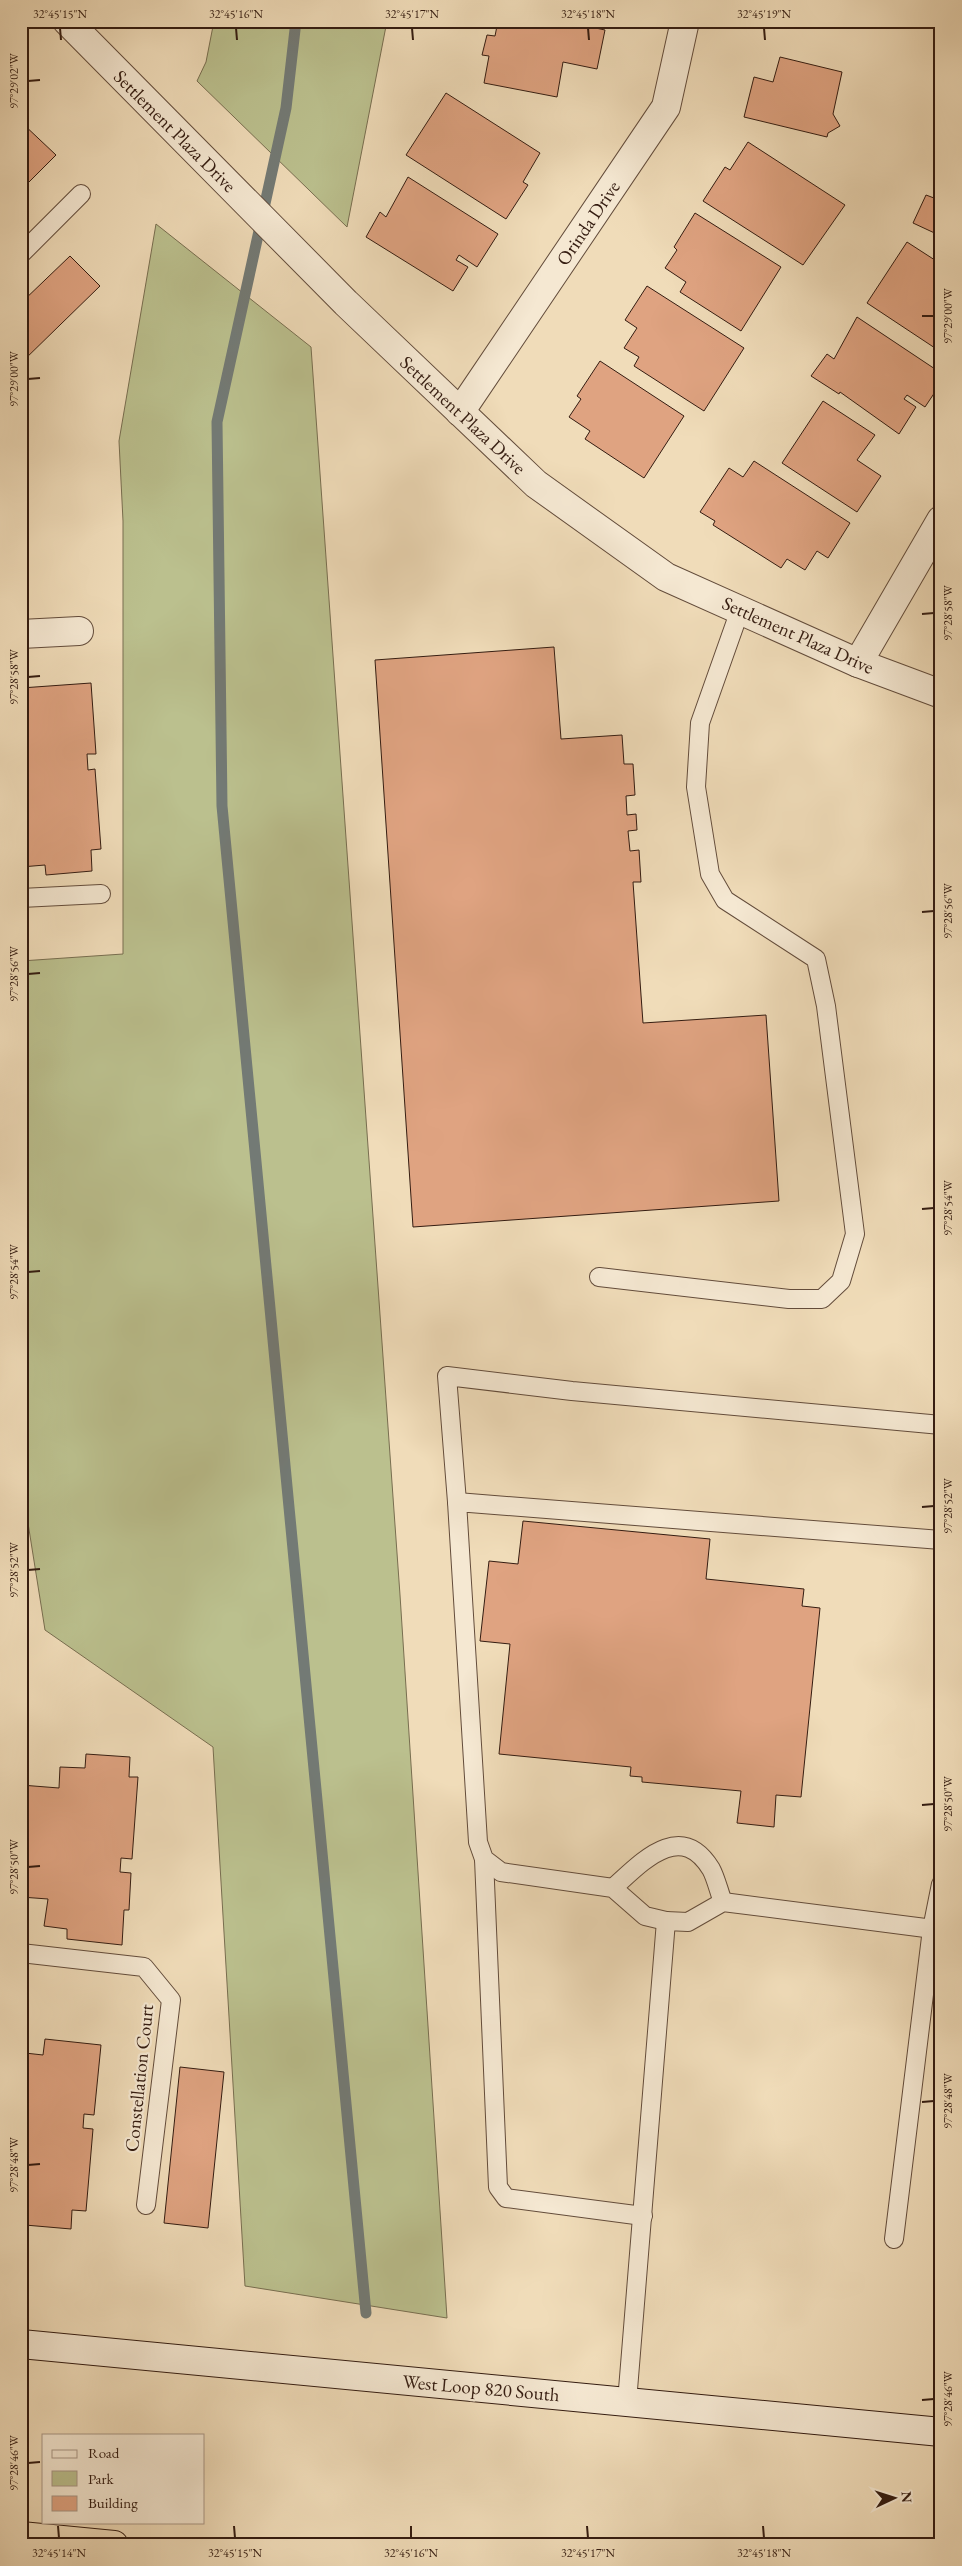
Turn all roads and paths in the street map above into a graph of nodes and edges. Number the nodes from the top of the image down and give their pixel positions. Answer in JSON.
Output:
{"nodes":[{"id":1,"x":67,"y":21,"type":"edge"},
{"id":2,"x":685,"y":21,"type":"edge"},
{"id":3,"x":81,"y":194,"type":"dead end"},
{"id":4,"x":21,"y":254,"type":"edge"},
{"id":5,"x":460,"y":412,"type":"junction"},
{"id":6,"x":941,"y":520,"type":"edge"},
{"id":7,"x":740,"y":610,"type":"junction"},
{"id":8,"x":79,"y":631,"type":"dead end"},
{"id":9,"x":21,"y":634,"type":"edge"},
{"id":10,"x":858,"y":663,"type":"junction"},
{"id":11,"x":941,"y":694,"type":"edge"},
{"id":12,"x":102,"y":894,"type":"dead end"},
{"id":13,"x":21,"y":898,"type":"edge"},
{"id":14,"x":599,"y":1277,"type":"dead end"},
{"id":15,"x":941,"y":1425,"type":"edge"},
{"id":16,"x":457,"y":1502,"type":"junction"},
{"id":17,"x":941,"y":1540,"type":"edge"},
{"id":18,"x":484,"y":1859,"type":"junction"},
{"id":19,"x":941,"y":1884,"type":"edge"},
{"id":20,"x":613,"y":1888,"type":"junction"},
{"id":21,"x":723,"y":1902,"type":"junction"},
{"id":22,"x":666,"y":1922,"type":"junction"},
{"id":23,"x":936,"y":1930,"type":"edge"},
{"id":24,"x":21,"y":1954,"type":"edge"},
{"id":25,"x":146,"y":2205,"type":"dead end"},
{"id":26,"x":643,"y":2216,"type":"junction"},
{"id":27,"x":894,"y":2239,"type":"dead end"},
{"id":28,"x":21,"y":2344,"type":"edge"},
{"id":29,"x":627,"y":2402,"type":"junction"},
{"id":30,"x":941,"y":2432,"type":"edge"},
{"id":31,"x":21,"y":2536,"type":"edge"},
{"id":32,"x":114,"y":2545,"type":"edge"}],
"edges":[{"from":1,"to":5,"type":"street","name":"Settlement Plaza Drive"},
{"from":2,"to":5,"type":"street","name":"Orinda Drive"},
{"from":3,"to":4,"type":"lane"},
{"from":5,"to":7,"type":"street","name":"Settlement Plaza Drive"},
{"from":6,"to":10,"type":"street"},
{"from":7,"to":10,"type":"street","name":"Settlement Plaza Drive"},
{"from":7,"to":14,"type":"lane"},
{"from":8,"to":9,"type":"street"},
{"from":10,"to":11,"type":"street","name":"Settlement Plaza Drive"},
{"from":12,"to":13,"type":"lane"},
{"from":15,"to":16,"type":"lane"},
{"from":16,"to":17,"type":"lane"},
{"from":16,"to":18,"type":"lane"},
{"from":18,"to":20,"type":"lane"},
{"from":18,"to":26,"type":"lane"},
{"from":19,"to":23,"type":"lane"},
{"from":20,"to":21,"type":"lane"},
{"from":20,"to":22,"type":"lane"},
{"from":21,"to":22,"type":"lane"},
{"from":21,"to":23,"type":"lane"},
{"from":22,"to":26,"type":"lane"},
{"from":23,"to":27,"type":"lane"},
{"from":24,"to":25,"type":"lane","name":"Constellation Court"},
{"from":26,"to":29,"type":"lane"},
{"from":28,"to":29,"type":"street","name":"West Loop 820 South"},
{"from":29,"to":30,"type":"street","name":"West Loop 820 South"},
{"from":31,"to":32,"type":"highway"}]}
